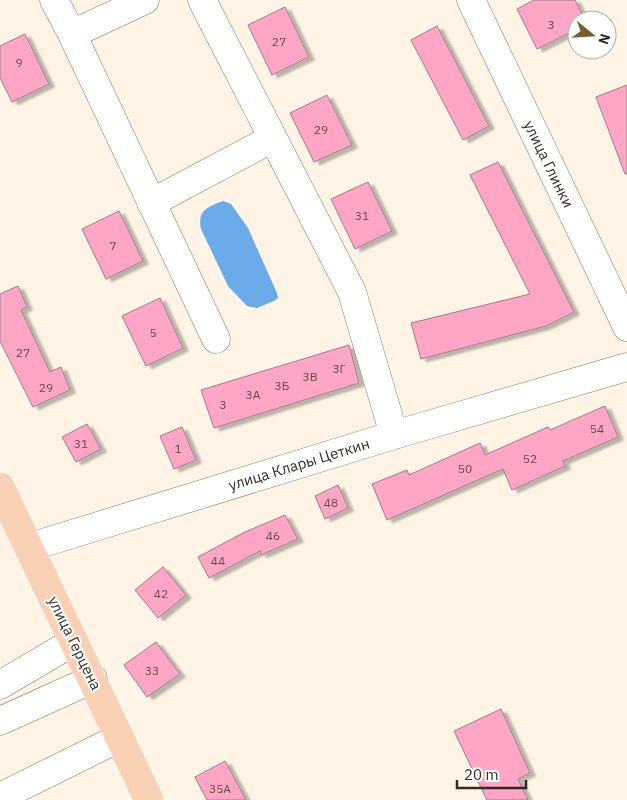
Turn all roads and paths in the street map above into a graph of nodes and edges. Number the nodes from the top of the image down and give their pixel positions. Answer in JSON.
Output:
{"nodes":[{"id":1,"x":54,"y":0,"type":"edge"},
{"id":2,"x":145,"y":0,"type":"edge"},
{"id":3,"x":202,"y":0,"type":"edge"},
{"id":4,"x":470,"y":0,"type":"edge"},
{"id":5,"x":72,"y":34,"type":"junction"},
{"id":6,"x":273,"y":138,"type":"junction"},
{"id":7,"x":151,"y":203,"type":"junction"},
{"id":8,"x":627,"y":327,"type":"edge"},
{"id":9,"x":216,"y":339,"type":"dead end"},
{"id":10,"x":627,"y":367,"type":"edge"},
{"id":11,"x":394,"y":435,"type":"junction"},
{"id":12,"x":0,"y":486,"type":"edge"},
{"id":13,"x":30,"y":547,"type":"junction"},
{"id":14,"x":73,"y":642,"type":"junction"},
{"id":15,"x":92,"y":679,"type":"junction"},
{"id":16,"x":0,"y":685,"type":"edge"},
{"id":17,"x":0,"y":721,"type":"edge"},
{"id":18,"x":119,"y":738,"type":"junction"},
{"id":19,"x":0,"y":796,"type":"edge"},
{"id":20,"x":149,"y":800,"type":"edge"}],
"edges":[{"from":1,"to":5,"type":"street"},
{"from":2,"to":5,"type":"street"},
{"from":3,"to":6,"type":"street"},
{"from":4,"to":8,"type":"street","name":"улица Глинки"},
{"from":5,"to":7,"type":"street"},
{"from":6,"to":7,"type":"street"},
{"from":6,"to":11,"type":"street"},
{"from":7,"to":9,"type":"street"},
{"from":10,"to":11,"type":"street","name":"улица Клары Цеткин"},
{"from":11,"to":13,"type":"street","name":"улица Клары Цеткин"},
{"from":12,"to":13,"type":"main road","name":"улица Герцена"},
{"from":13,"to":14,"type":"main road","name":"улица Герцена"},
{"from":14,"to":15,"type":"main road","name":"улица Герцена"},
{"from":14,"to":16,"type":"street"},
{"from":15,"to":17,"type":"street"},
{"from":15,"to":18,"type":"main road","name":"улица Герцена"},
{"from":18,"to":19,"type":"street"},
{"from":18,"to":20,"type":"main road","name":"улица Герцена"}]}
